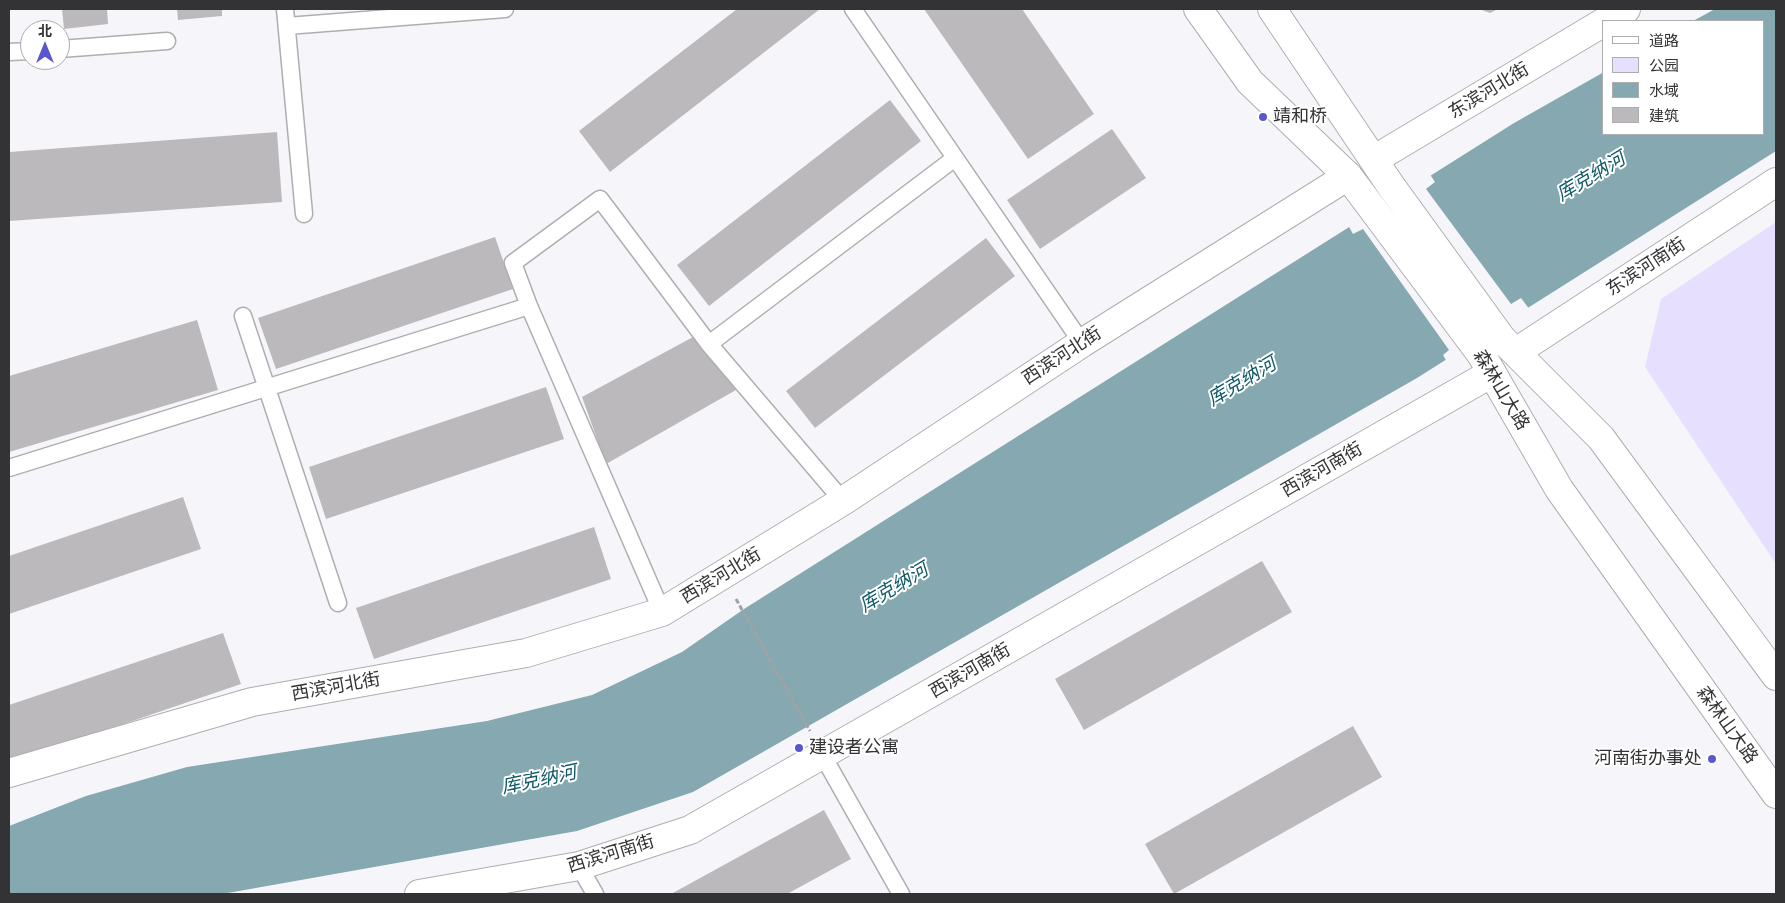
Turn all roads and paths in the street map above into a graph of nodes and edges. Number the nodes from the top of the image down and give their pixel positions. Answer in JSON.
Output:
{"nodes":[{"id":1,"x":285,"y":9,"type":"edge"},
{"id":2,"x":505,"y":9,"type":"edge"},
{"id":3,"x":853,"y":9,"type":"edge"},
{"id":4,"x":1198,"y":9,"type":"edge"},
{"id":5,"x":1272,"y":9,"type":"edge"},
{"id":6,"x":1602,"y":22,"type":"edge"},
{"id":7,"x":287,"y":26,"type":"junction"},
{"id":8,"x":168,"y":41,"type":"dead end"},
{"id":9,"x":70,"y":48,"type":"edge"},
{"id":10,"x":955,"y":158,"type":"junction"},
{"id":11,"x":1375,"y":159,"type":"junction"},
{"id":12,"x":1348,"y":176,"type":"junction"},
{"id":13,"x":1776,"y":182,"type":"edge"},
{"id":14,"x":304,"y":214,"type":"dead end"},
{"id":15,"x":529,"y":306,"type":"junction"},
{"id":16,"x":244,"y":316,"type":"dead end"},
{"id":17,"x":1082,"y":343,"type":"junction"},
{"id":18,"x":710,"y":344,"type":"junction"},
{"id":19,"x":1498,"y":354,"type":"junction"},
{"id":20,"x":268,"y":389,"type":"junction"},
{"id":21,"x":9,"y":468,"type":"edge"},
{"id":22,"x":843,"y":501,"type":"junction"},
{"id":23,"x":338,"y":603,"type":"dead end"},
{"id":24,"x":741,"y":607,"type":"dead end"},
{"id":25,"x":662,"y":612,"type":"junction"},
{"id":26,"x":1776,"y":676,"type":"edge"},
{"id":27,"x":817,"y":745,"type":"junction"},
{"id":28,"x":9,"y":773,"type":"edge"},
{"id":29,"x":1776,"y":794,"type":"edge"},
{"id":30,"x":579,"y":866,"type":"junction"},
{"id":31,"x":419,"y":894,"type":"edge"},
{"id":32,"x":595,"y":894,"type":"edge"},
{"id":33,"x":901,"y":894,"type":"edge"}],
"edges":[{"from":1,"to":7,"type":"lane"},
{"from":2,"to":7,"type":"lane"},
{"from":3,"to":10,"type":"lane"},
{"from":4,"to":12,"type":"street","name":"森林山大路"},
{"from":5,"to":11,"type":"street","name":"森林山大路"},
{"from":6,"to":11,"type":"street","name":"东滨河北街"},
{"from":7,"to":14,"type":"lane"},
{"from":8,"to":9,"type":"lane"},
{"from":10,"to":17,"type":"lane"},
{"from":10,"to":18,"type":"lane"},
{"from":11,"to":19,"type":"street","name":"森林山大路"},
{"from":12,"to":17,"type":"street","name":"西滨河北街"},
{"from":12,"to":19,"type":"street","name":"森林山大路"},
{"from":13,"to":19,"type":"street","name":"东滨河南街"},
{"from":15,"to":18,"type":"lane"},
{"from":15,"to":20,"type":"lane"},
{"from":15,"to":25,"type":"lane"},
{"from":16,"to":20,"type":"lane"},
{"from":17,"to":22,"type":"street","name":"西滨河北街"},
{"from":18,"to":22,"type":"lane"},
{"from":19,"to":26,"type":"street","name":"森林山大路"},
{"from":19,"to":27,"type":"street","name":"西滨河南街"},
{"from":19,"to":29,"type":"street","name":"森林山大路"},
{"from":20,"to":21,"type":"lane"},
{"from":20,"to":23,"type":"lane"},
{"from":22,"to":25,"type":"street","name":"西滨河北街"},
{"from":24,"to":27,"type":"path"},
{"from":25,"to":28,"type":"street","name":"西滨河北街"},
{"from":27,"to":30,"type":"street","name":"西滨河南街"},
{"from":27,"to":33,"type":"lane"},
{"from":30,"to":31,"type":"street","name":"西滨河南街"},
{"from":30,"to":32,"type":"lane"}]}
